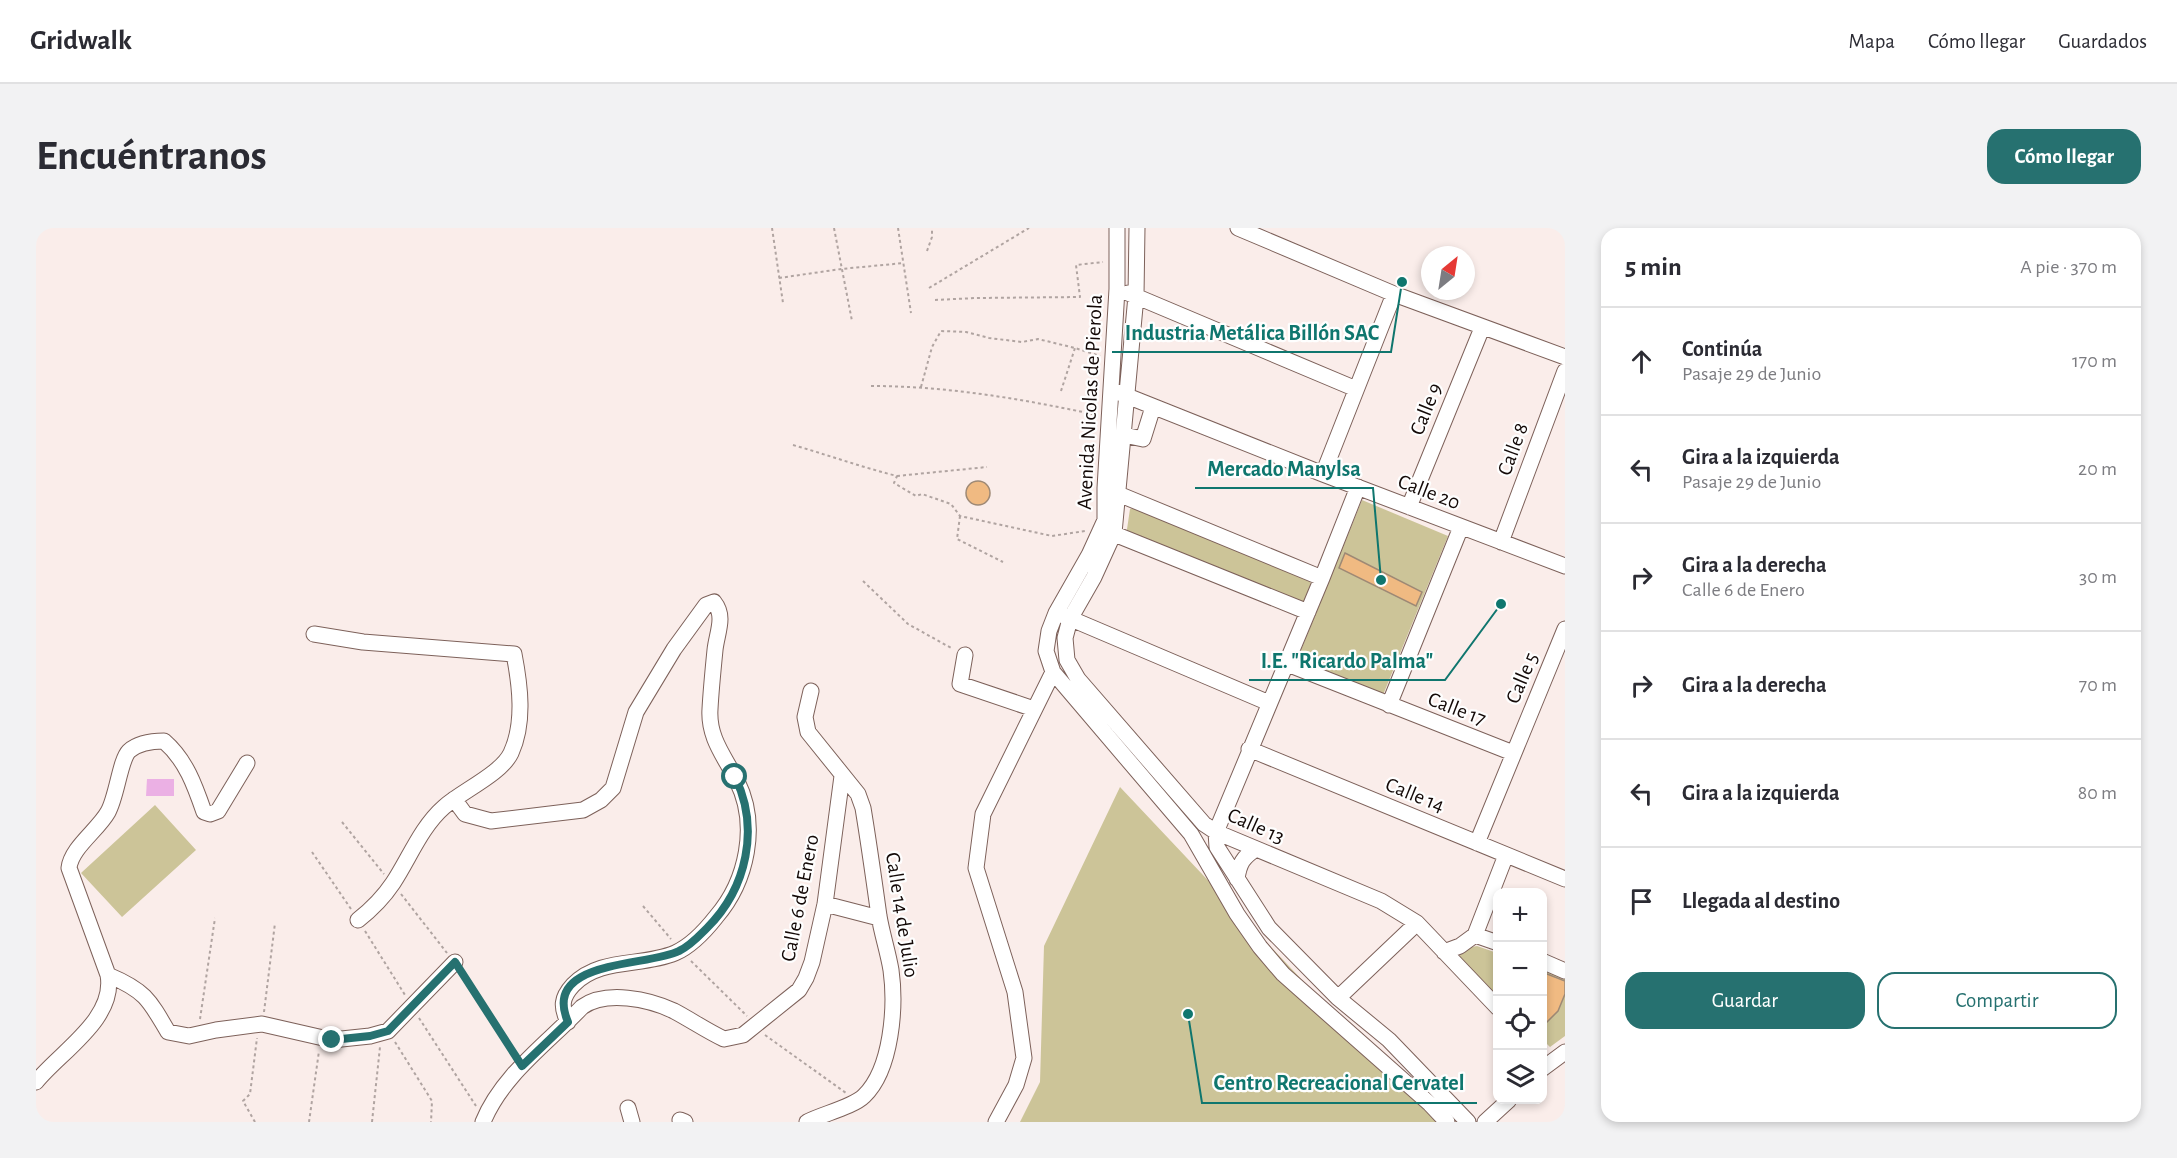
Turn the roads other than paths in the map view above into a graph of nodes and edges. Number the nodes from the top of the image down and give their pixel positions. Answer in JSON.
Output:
{"nodes":[{"id":1,"x":1117,"y":228,"type":"edge"},
{"id":2,"x":1137,"y":228,"type":"edge"},
{"id":3,"x":1238,"y":228,"type":"edge"},
{"id":4,"x":1117,"y":289,"type":"junction"},
{"id":5,"x":1394,"y":294,"type":"junction"},
{"id":6,"x":1137,"y":296,"type":"junction"},
{"id":7,"x":1482,"y":328,"type":"junction"},
{"id":8,"x":1565,"y":357,"type":"edge"},
{"id":9,"x":1565,"y":371,"type":"edge"},
{"id":10,"x":1356,"y":389,"type":"junction"},
{"id":11,"x":1112,"y":390,"type":"junction"},
{"id":12,"x":1126,"y":396,"type":"junction"},
{"id":13,"x":1153,"y":407,"type":"junction"},
{"id":14,"x":1124,"y":435,"type":"junction"},
{"id":15,"x":1323,"y":474,"type":"junction"},
{"id":16,"x":1358,"y":487,"type":"junction"},
{"id":17,"x":1112,"y":491,"type":"junction"},
{"id":18,"x":1409,"y":507,"type":"junction"},
{"id":19,"x":1461,"y":527,"type":"junction"},
{"id":20,"x":1108,"y":531,"type":"junction"},
{"id":21,"x":1501,"y":542,"type":"junction"},
{"id":22,"x":1565,"y":567,"type":"edge"},
{"id":23,"x":1322,"y":578,"type":"junction"},
{"id":24,"x":1308,"y":612,"type":"junction"},
{"id":25,"x":1063,"y":616,"type":"junction"},
{"id":26,"x":1565,"y":629,"type":"edge"},
{"id":27,"x":314,"y":634,"type":"dead end"},
{"id":28,"x":965,"y":655,"type":"road end"},
{"id":29,"x":1285,"y":663,"type":"junction"},
{"id":30,"x":1053,"y":672,"type":"junction"},
{"id":31,"x":811,"y":691,"type":"dead end"},
{"id":32,"x":1269,"y":703,"type":"junction"},
{"id":33,"x":1389,"y":705,"type":"junction"},
{"id":34,"x":1034,"y":709,"type":"junction"},
{"id":35,"x":1249,"y":749,"type":"junction"},
{"id":36,"x":1513,"y":753,"type":"junction"},
{"id":37,"x":247,"y":763,"type":"dead end"},
{"id":38,"x":842,"y":776,"type":"junction"},
{"id":39,"x":454,"y":799,"type":"junction"},
{"id":40,"x":1215,"y":832,"type":"junction"},
{"id":41,"x":1476,"y":843,"type":"junction"},
{"id":42,"x":1256,"y":849,"type":"junction"},
{"id":43,"x":1506,"y":855,"type":"junction"},
{"id":44,"x":1237,"y":879,"type":"junction"},
{"id":45,"x":1565,"y":879,"type":"edge"},
{"id":46,"x":825,"y":904,"type":"junction"},
{"id":47,"x":879,"y":918,"type":"junction"},
{"id":48,"x":358,"y":920,"type":"road end"},
{"id":49,"x":1417,"y":923,"type":"junction"},
{"id":50,"x":1475,"y":935,"type":"junction"},
{"id":51,"x":1494,"y":942,"type":"edge"},
{"id":52,"x":1444,"y":952,"type":"junction"},
{"id":53,"x":455,"y":962,"type":"road end"},
{"id":54,"x":1547,"y":964,"type":"edge"},
{"id":55,"x":1565,"y":971,"type":"edge"},
{"id":56,"x":108,"y":975,"type":"junction"},
{"id":57,"x":1338,"y":998,"type":"junction"},
{"id":58,"x":1493,"y":1004,"type":"edge"},
{"id":59,"x":568,"y":1022,"type":"junction"},
{"id":60,"x":1565,"y":1052,"type":"edge"},
{"id":61,"x":1547,"y":1061,"type":"edge"},
{"id":62,"x":36,"y":1082,"type":"edge"},
{"id":63,"x":1505,"y":1104,"type":"edge"},
{"id":64,"x":484,"y":1120,"type":"edge"},
{"id":65,"x":807,"y":1122,"type":"edge"},
{"id":66,"x":996,"y":1122,"type":"edge"},
{"id":67,"x":1447,"y":1122,"type":"edge"},
{"id":68,"x":1468,"y":1122,"type":"edge"},
{"id":69,"x":1485,"y":1122,"type":"edge"}],
"edges":[{"from":1,"to":4,"type":"street","name":"Avenida Nicolas de Pierola"},
{"from":2,"to":6,"type":"street"},
{"from":3,"to":5,"type":"street"},
{"from":4,"to":6,"type":"street"},
{"from":4,"to":11,"type":"street","name":"Avenida Nicolas de Pierola"},
{"from":5,"to":7,"type":"street"},
{"from":5,"to":10,"type":"street"},
{"from":6,"to":10,"type":"street"},
{"from":6,"to":12,"type":"street"},
{"from":7,"to":8,"type":"street"},
{"from":7,"to":18,"type":"street","name":"Calle 9"},
{"from":9,"to":21,"type":"street","name":"Calle 8"},
{"from":10,"to":15,"type":"street"},
{"from":11,"to":12,"type":"street","name":"Calle 20"},
{"from":11,"to":17,"type":"street","name":"Avenida Nicolas de Pierola"},
{"from":12,"to":13,"type":"street","name":"Calle 20"},
{"from":12,"to":14,"type":"street"},
{"from":13,"to":14,"type":"street"},
{"from":13,"to":15,"type":"street","name":"Calle 20"},
{"from":14,"to":17,"type":"street"},
{"from":15,"to":16,"type":"street","name":"Calle 20"},
{"from":16,"to":18,"type":"street","name":"Calle 20"},
{"from":16,"to":23,"type":"street"},
{"from":17,"to":20,"type":"street","name":"Avenida Nicolas de Pierola"},
{"from":17,"to":23,"type":"street"},
{"from":18,"to":19,"type":"street","name":"Calle 20"},
{"from":19,"to":21,"type":"street","name":"Calle 20"},
{"from":19,"to":33,"type":"street"},
{"from":20,"to":24,"type":"street"},
{"from":20,"to":25,"type":"street","name":"Avenida Nicolas de Pierola"},
{"from":21,"to":22,"type":"street","name":"Calle 20"},
{"from":23,"to":24,"type":"street"},
{"from":24,"to":29,"type":"street"},
{"from":25,"to":30,"type":"street","name":"Avenida Nicolas de Pierola"},
{"from":25,"to":32,"type":"street"},
{"from":25,"to":40,"type":"street","name":"Calle 13"},
{"from":26,"to":36,"type":"street","name":"Calle 5"},
{"from":27,"to":39,"type":"street"},
{"from":28,"to":34,"type":"street"},
{"from":29,"to":32,"type":"street"},
{"from":29,"to":33,"type":"street","name":"Calle 17"},
{"from":30,"to":34,"type":"street"},
{"from":30,"to":67,"type":"street"},
{"from":31,"to":38,"type":"street","name":"Calle 14 de Julio"},
{"from":32,"to":35,"type":"street"},
{"from":33,"to":36,"type":"street","name":"Calle 17"},
{"from":34,"to":66,"type":"street"},
{"from":35,"to":40,"type":"street"},
{"from":35,"to":41,"type":"street","name":"Calle 14"},
{"from":36,"to":41,"type":"street","name":"Calle 5"},
{"from":37,"to":56,"type":"street"},
{"from":38,"to":46,"type":"street","name":"Calle 6 de Enero"},
{"from":38,"to":47,"type":"street","name":"Calle 14 de Julio"},
{"from":39,"to":48,"type":"street"},
{"from":39,"to":59,"type":"street"},
{"from":40,"to":42,"type":"street","name":"Calle 13"},
{"from":40,"to":44,"type":"street"},
{"from":41,"to":43,"type":"street","name":"Calle 14"},
{"from":42,"to":44,"type":"street"},
{"from":42,"to":49,"type":"street","name":"Calle 13"},
{"from":43,"to":45,"type":"street","name":"Calle 14"},
{"from":43,"to":50,"type":"street"},
{"from":44,"to":57,"type":"street"},
{"from":46,"to":47,"type":"street"},
{"from":46,"to":59,"type":"street","name":"Calle 6 de Enero"},
{"from":47,"to":65,"type":"street","name":"Calle 14 de Julio"},
{"from":49,"to":52,"type":"street","name":"Calle 13"},
{"from":49,"to":57,"type":"street"},
{"from":50,"to":51,"type":"street"},
{"from":50,"to":52,"type":"street"},
{"from":52,"to":58,"type":"street","name":"Calle 13"},
{"from":53,"to":56,"type":"street"},
{"from":54,"to":55,"type":"street"},
{"from":56,"to":62,"type":"street"},
{"from":57,"to":68,"type":"street"},
{"from":59,"to":64,"type":"street","name":"Calle 6 de Enero"},
{"from":60,"to":61,"type":"street"},
{"from":63,"to":69,"type":"street"}]}
